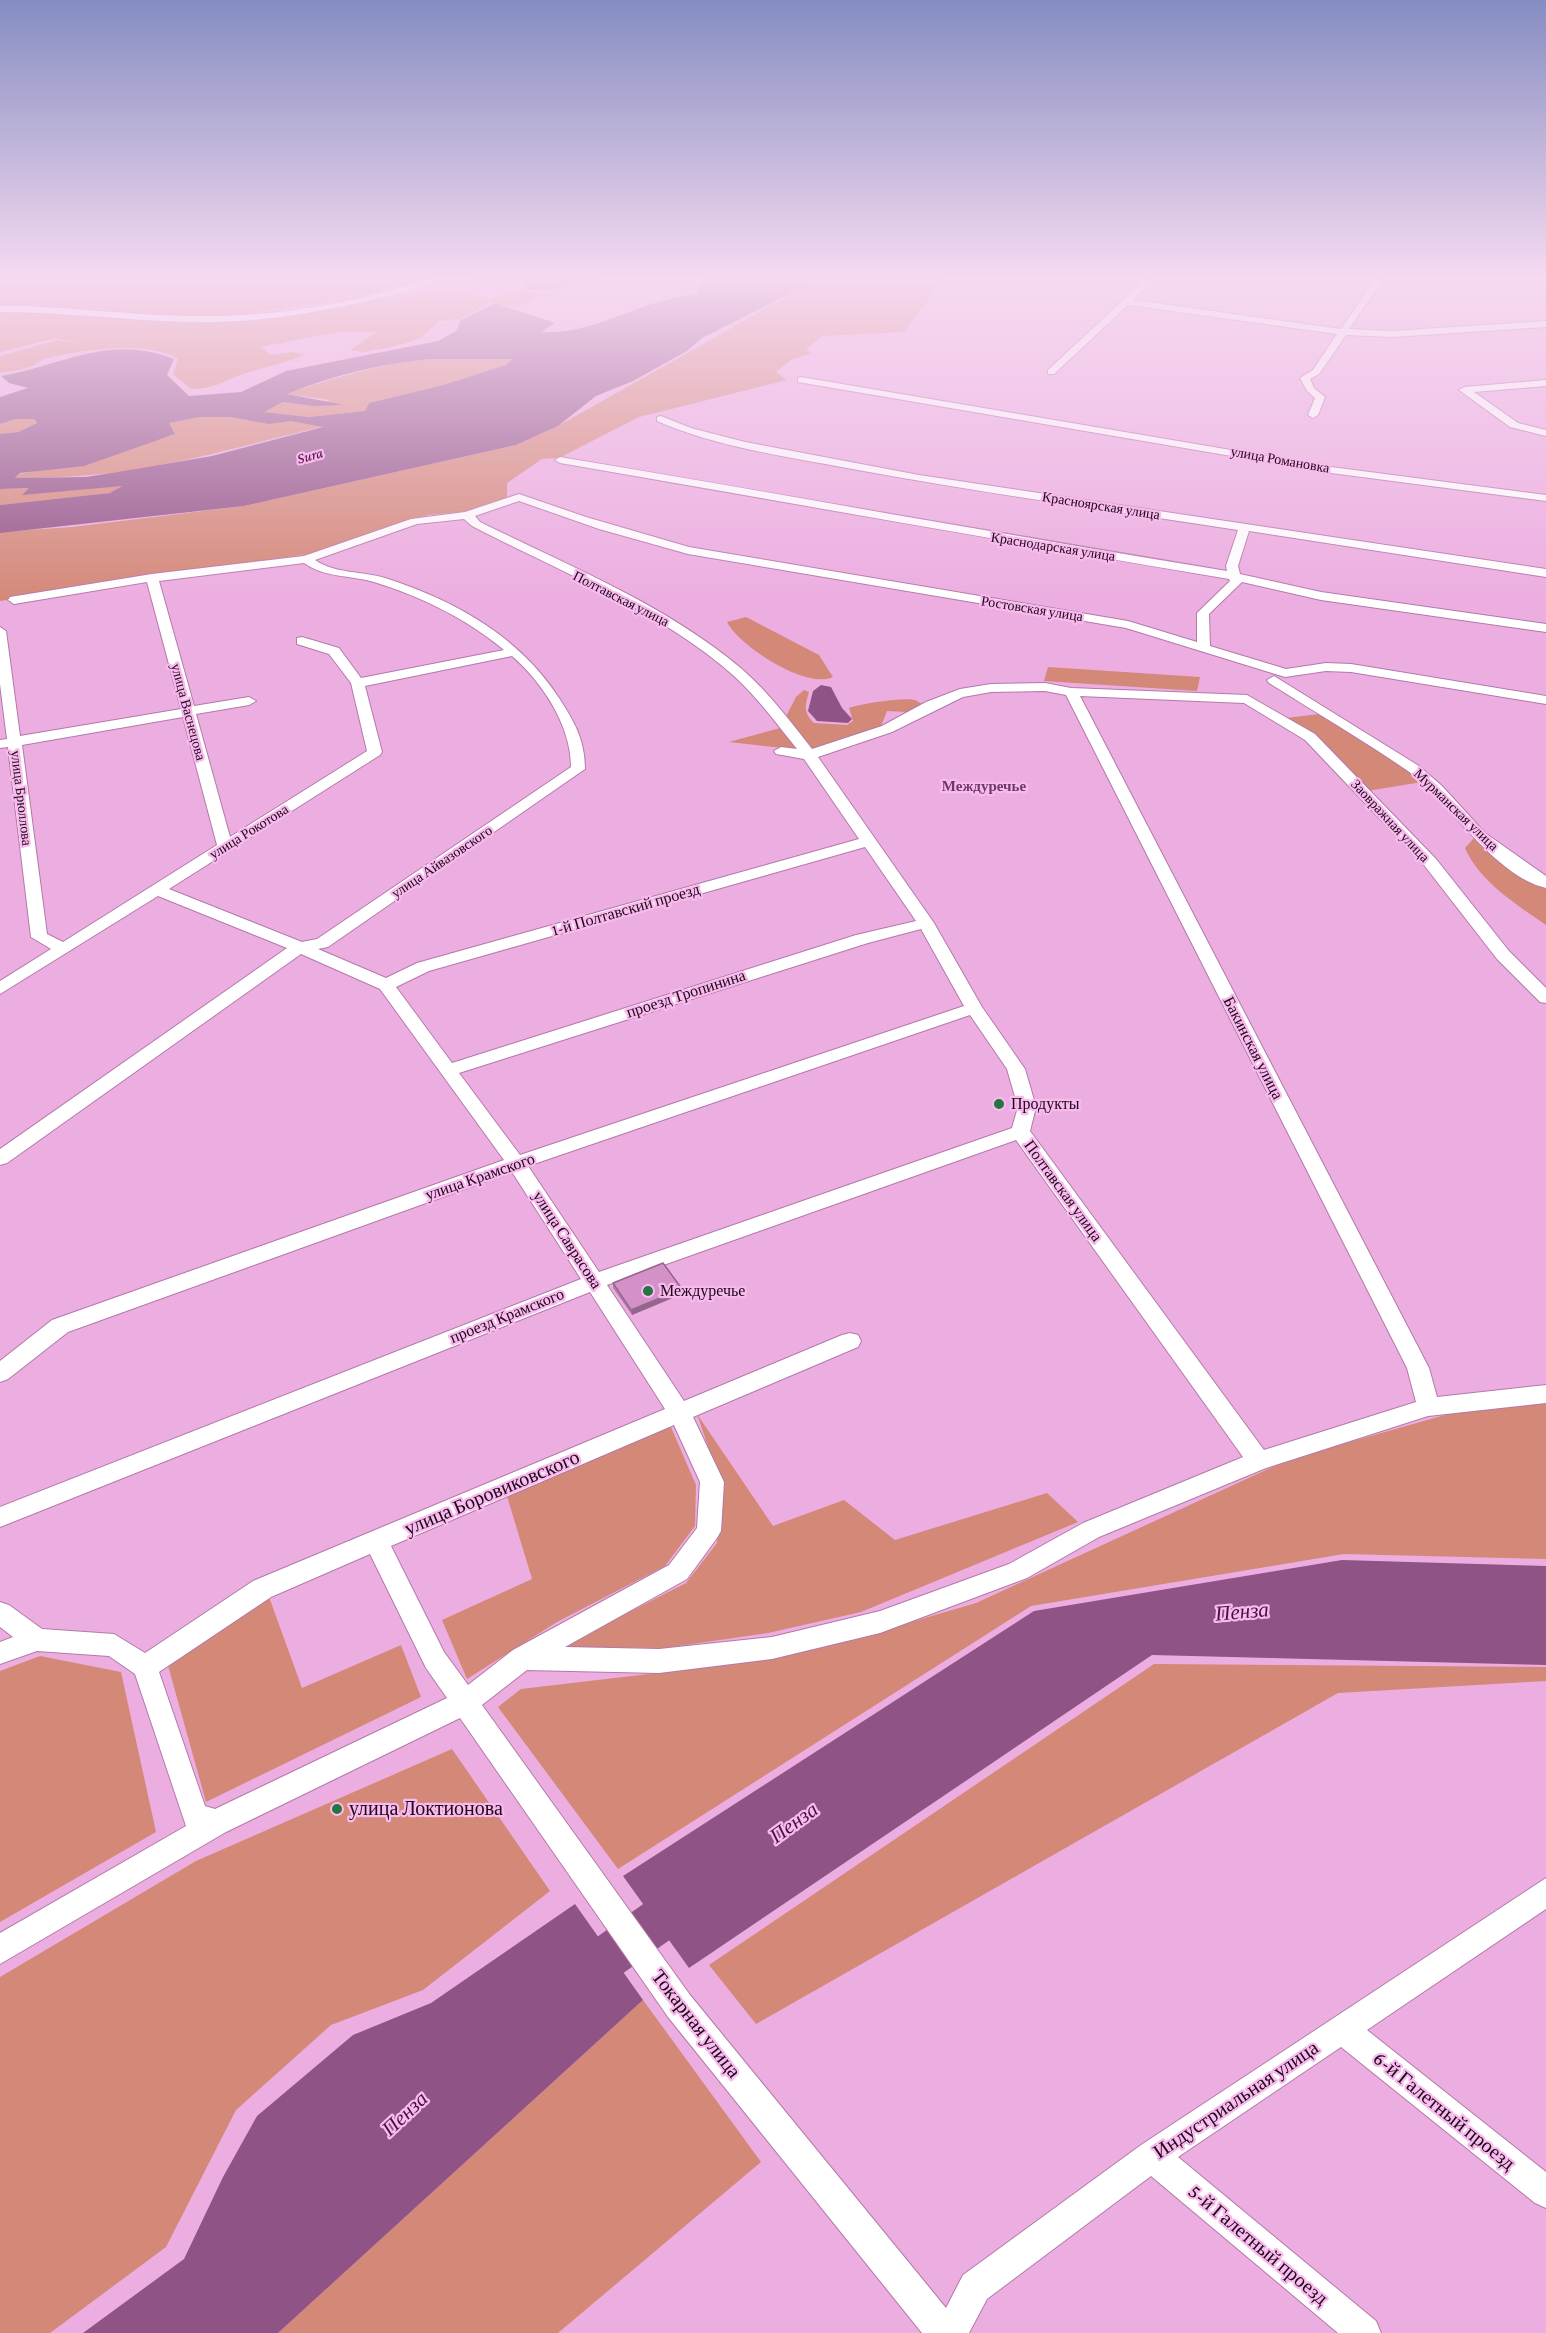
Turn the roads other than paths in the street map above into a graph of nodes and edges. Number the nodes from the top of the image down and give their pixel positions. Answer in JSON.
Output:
{"nodes":[{"id":1,"x":841,"y":387,"type":"edge"},
{"id":2,"x":1309,"y":387,"type":"edge"},
{"id":3,"x":1501,"y":387,"type":"edge"},
{"id":4,"x":1313,"y":415,"type":"dead end"},
{"id":5,"x":661,"y":418,"type":"dead end"},
{"id":6,"x":1546,"y":433,"type":"edge"},
{"id":7,"x":560,"y":460,"type":"dead end"},
{"id":8,"x":1546,"y":498,"type":"edge"},
{"id":9,"x":467,"y":515,"type":"junction"},
{"id":10,"x":1244,"y":528,"type":"junction"},
{"id":11,"x":306,"y":559,"type":"junction"},
{"id":12,"x":1546,"y":573,"type":"edge"},
{"id":13,"x":1233,"y":576,"type":"junction"},
{"id":14,"x":152,"y":578,"type":"junction"},
{"id":15,"x":14,"y":600,"type":"dead end"},
{"id":16,"x":1546,"y":628,"type":"edge"},
{"id":17,"x":0,"y":631,"type":"edge"},
{"id":18,"x":302,"y":641,"type":"dead end"},
{"id":19,"x":1203,"y":646,"type":"junction"},
{"id":20,"x":514,"y":652,"type":"junction"},
{"id":21,"x":358,"y":683,"type":"junction"},
{"id":22,"x":1265,"y":686,"type":"junction"},
{"id":23,"x":1071,"y":692,"type":"junction"},
{"id":24,"x":1546,"y":700,"type":"edge"},
{"id":25,"x":249,"y":701,"type":"dead end"},
{"id":26,"x":188,"y":711,"type":"junction"},
{"id":27,"x":7,"y":743,"type":"edge"},
{"id":28,"x":781,"y":751,"type":"dead end"},
{"id":29,"x":809,"y":755,"type":"junction"},
{"id":30,"x":868,"y":841,"type":"junction"},
{"id":31,"x":225,"y":847,"type":"junction"},
{"id":32,"x":1546,"y":883,"type":"edge"},
{"id":33,"x":157,"y":890,"type":"junction"},
{"id":34,"x":926,"y":923,"type":"junction"},
{"id":35,"x":298,"y":948,"type":"junction"},
{"id":36,"x":64,"y":949,"type":"junction"},
{"id":37,"x":386,"y":985,"type":"junction"},
{"id":38,"x":0,"y":990,"type":"edge"},
{"id":39,"x":1546,"y":998,"type":"edge"},
{"id":40,"x":975,"y":1008,"type":"junction"},
{"id":41,"x":448,"y":1070,"type":"junction"},
{"id":42,"x":1020,"y":1132,"type":"junction"},
{"id":43,"x":0,"y":1158,"type":"edge"},
{"id":44,"x":516,"y":1163,"type":"junction"},
{"id":45,"x":594,"y":1282,"type":"junction"},
{"id":46,"x":850,"y":1341,"type":"dead end"},
{"id":47,"x":0,"y":1373,"type":"edge"},
{"id":48,"x":1546,"y":1394,"type":"edge"},
{"id":49,"x":1428,"y":1407,"type":"junction"},
{"id":50,"x":680,"y":1413,"type":"junction"},
{"id":51,"x":1259,"y":1461,"type":"junction"},
{"id":52,"x":0,"y":1517,"type":"edge"},
{"id":53,"x":376,"y":1542,"type":"junction"},
{"id":54,"x":0,"y":1613,"type":"edge"},
{"id":55,"x":37,"y":1640,"type":"junction"},
{"id":56,"x":0,"y":1653,"type":"edge"},
{"id":57,"x":522,"y":1658,"type":"junction"},
{"id":58,"x":145,"y":1666,"type":"junction"},
{"id":59,"x":466,"y":1702,"type":"junction"},
{"id":60,"x":216,"y":1823,"type":"junction"},
{"id":61,"x":1546,"y":1892,"type":"edge"},
{"id":62,"x":0,"y":1949,"type":"edge"},
{"id":63,"x":1342,"y":2029,"type":"junction"},
{"id":64,"x":1152,"y":2156,"type":"junction"},
{"id":65,"x":1546,"y":2192,"type":"edge"},
{"id":66,"x":944,"y":2333,"type":"edge"},
{"id":67,"x":951,"y":2333,"type":"edge"},
{"id":68,"x":1364,"y":2333,"type":"edge"}],
"edges":[{"from":1,"to":8,"type":"street","name":"улица Романовка"},
{"from":2,"to":4,"type":"street"},
{"from":3,"to":6,"type":"street"},
{"from":5,"to":10,"type":"street","name":"Красноярская улица"},
{"from":7,"to":13,"type":"street","name":"Краснодарская улица"},
{"from":9,"to":11,"type":"street"},
{"from":9,"to":19,"type":"street","name":"Ростовская улица"},
{"from":9,"to":29,"type":"street","name":"Полтавская улица"},
{"from":10,"to":12,"type":"street","name":"Красноярская улица"},
{"from":10,"to":13,"type":"street"},
{"from":11,"to":14,"type":"street"},
{"from":11,"to":20,"type":"street","name":"улица Айвазовского"},
{"from":13,"to":16,"type":"street","name":"Краснодарская улица"},
{"from":13,"to":19,"type":"street"},
{"from":14,"to":15,"type":"street"},
{"from":14,"to":26,"type":"street","name":"улица Васнецова"},
{"from":17,"to":27,"type":"street","name":"улица Брюллова"},
{"from":18,"to":21,"type":"street","name":"улица Рокотова"},
{"from":19,"to":22,"type":"street","name":"Ростовская улица"},
{"from":20,"to":21,"type":"street"},
{"from":20,"to":35,"type":"street","name":"улица Айвазовского"},
{"from":21,"to":31,"type":"street","name":"улица Рокотова"},
{"from":22,"to":23,"type":"street"},
{"from":22,"to":24,"type":"street","name":"Ростовская улица"},
{"from":22,"to":32,"type":"street","name":"Мурманская улица"},
{"from":22,"to":39,"type":"street","name":"Заовражная улица"},
{"from":23,"to":29,"type":"street"},
{"from":23,"to":49,"type":"street","name":"Бакинская улица"},
{"from":25,"to":26,"type":"street"},
{"from":26,"to":27,"type":"street"},
{"from":26,"to":31,"type":"street","name":"улица Васнецова"},
{"from":27,"to":36,"type":"street","name":"улица Брюллова"},
{"from":28,"to":29,"type":"street"},
{"from":29,"to":30,"type":"street","name":"Полтавская улица"},
{"from":30,"to":34,"type":"street","name":"Полтавская улица"},
{"from":30,"to":37,"type":"street","name":"1-й Полтавский проезд"},
{"from":31,"to":33,"type":"street","name":"улица Рокотова"},
{"from":33,"to":35,"type":"street"},
{"from":33,"to":36,"type":"street","name":"улица Рокотова"},
{"from":34,"to":40,"type":"street","name":"Полтавская улица"},
{"from":34,"to":41,"type":"street","name":"проезд Тропинина"},
{"from":35,"to":37,"type":"street"},
{"from":35,"to":43,"type":"street","name":"улица Айвазовского"},
{"from":36,"to":38,"type":"street","name":"улица Рокотова"},
{"from":37,"to":41,"type":"street","name":"улица Саврасова"},
{"from":40,"to":42,"type":"street","name":"Полтавская улица"},
{"from":40,"to":44,"type":"street","name":"улица Крамского"},
{"from":41,"to":44,"type":"street","name":"улица Саврасова"},
{"from":42,"to":45,"type":"street","name":"проезд Крамского"},
{"from":42,"to":51,"type":"street","name":"Полтавская улица"},
{"from":44,"to":45,"type":"street","name":"улица Саврасова"},
{"from":44,"to":47,"type":"street","name":"улица Крамского"},
{"from":45,"to":50,"type":"street","name":"улица Саврасова"},
{"from":45,"to":52,"type":"street","name":"проезд Крамского"},
{"from":46,"to":50,"type":"street","name":"улица Боровиковского"},
{"from":48,"to":49,"type":"street"},
{"from":49,"to":51,"type":"street"},
{"from":50,"to":53,"type":"street","name":"улица Боровиковского"},
{"from":50,"to":57,"type":"street","name":"улица Саврасова"},
{"from":51,"to":57,"type":"street"},
{"from":53,"to":58,"type":"street","name":"улица Боровиковского"},
{"from":53,"to":59,"type":"street","name":"Токарная улица"},
{"from":54,"to":55,"type":"street"},
{"from":55,"to":56,"type":"street"},
{"from":55,"to":58,"type":"street"},
{"from":57,"to":59,"type":"street","name":"улица Саврасова"},
{"from":58,"to":60,"type":"street"},
{"from":59,"to":60,"type":"street","name":"улица Саврасова"},
{"from":59,"to":66,"type":"street","name":"Токарная улица"},
{"from":60,"to":62,"type":"street"},
{"from":61,"to":63,"type":"street","name":"Индустриальная улица"},
{"from":63,"to":64,"type":"street","name":"Индустриальная улица"},
{"from":63,"to":65,"type":"street","name":"6-й Галетный проезд"},
{"from":64,"to":67,"type":"street","name":"Индустриальная улица"},
{"from":64,"to":68,"type":"street","name":"5-й Галетный проезд"}]}
